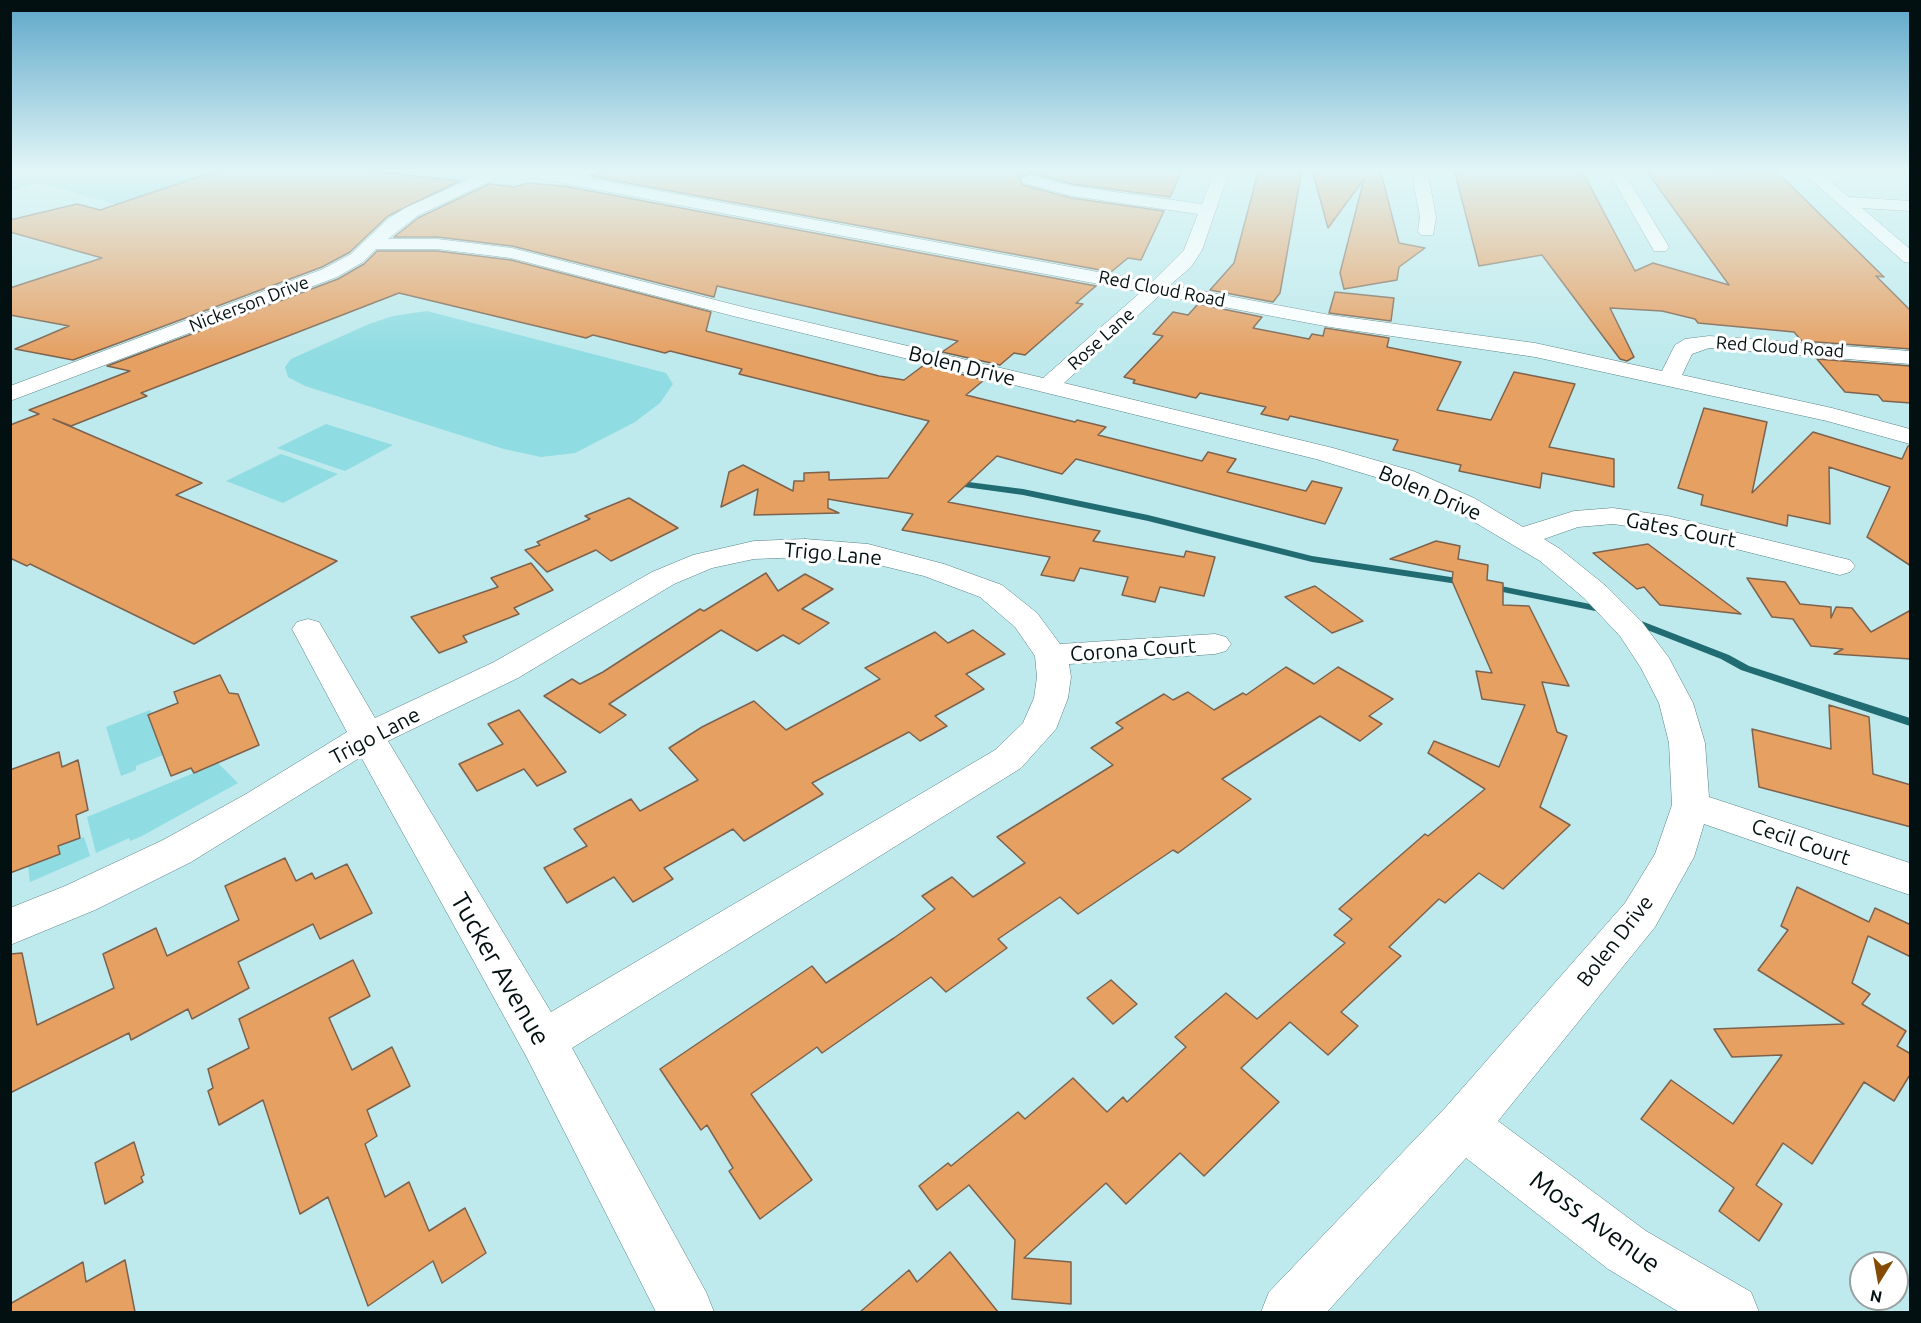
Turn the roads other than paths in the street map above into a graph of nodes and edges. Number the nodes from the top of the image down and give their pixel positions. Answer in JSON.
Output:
{"nodes":[{"id":1,"x":387,"y":231,"type":"edge"},
{"id":2,"x":845,"y":231,"type":"edge"},
{"id":3,"x":1200,"y":231,"type":"edge"},
{"id":4,"x":1650,"y":231,"type":"edge"},
{"id":5,"x":1879,"y":231,"type":"edge"},
{"id":6,"x":374,"y":244,"type":"junction"},
{"id":7,"x":1660,"y":247,"type":"dead end"},
{"id":8,"x":1911,"y":258,"type":"edge"},
{"id":9,"x":1158,"y":289,"type":"junction"},
{"id":10,"x":1911,"y":357,"type":"edge"},
{"id":11,"x":1669,"y":379,"type":"junction"},
{"id":12,"x":1048,"y":386,"type":"junction"},
{"id":13,"x":10,"y":394,"type":"edge"},
{"id":14,"x":1911,"y":437,"type":"edge"},
{"id":15,"x":1522,"y":537,"type":"junction"},
{"id":16,"x":1840,"y":566,"type":"dead end"},
{"id":17,"x":308,"y":629,"type":"dead end"},
{"id":18,"x":1215,"y":644,"type":"dead end"},
{"id":19,"x":1051,"y":655,"type":"junction"},
{"id":20,"x":367,"y":736,"type":"junction"},
{"id":21,"x":1691,"y":805,"type":"junction"},
{"id":22,"x":1911,"y":879,"type":"edge"},
{"id":23,"x":10,"y":927,"type":"edge"},
{"id":24,"x":543,"y":1041,"type":"junction"},
{"id":25,"x":1463,"y":1125,"type":"junction"},
{"id":26,"x":686,"y":1312,"type":"edge"},
{"id":27,"x":1289,"y":1312,"type":"edge"},
{"id":28,"x":1731,"y":1312,"type":"edge"}],
"edges":[{"from":1,"to":6,"type":"street","name":"Nickerson Drive"},
{"from":2,"to":9,"type":"street","name":"Red Cloud Road"},
{"from":3,"to":9,"type":"street","name":"Rose Lane"},
{"from":4,"to":7,"type":"street"},
{"from":5,"to":8,"type":"street"},
{"from":6,"to":12,"type":"street","name":"Bolen Drive"},
{"from":6,"to":13,"type":"street","name":"Nickerson Drive"},
{"from":9,"to":11,"type":"street","name":"Red Cloud Road"},
{"from":9,"to":12,"type":"street","name":"Rose Lane"},
{"from":10,"to":11,"type":"street","name":"Red Cloud Road"},
{"from":11,"to":14,"type":"street","name":"Red Cloud Road"},
{"from":12,"to":15,"type":"street","name":"Bolen Drive"},
{"from":15,"to":16,"type":"street","name":"Gates Court"},
{"from":15,"to":21,"type":"street","name":"Bolen Drive"},
{"from":17,"to":20,"type":"street","name":"Tucker Avenue"},
{"from":18,"to":19,"type":"street","name":"Corona Court"},
{"from":19,"to":20,"type":"street","name":"Trigo Lane"},
{"from":19,"to":24,"type":"street"},
{"from":20,"to":23,"type":"street","name":"Trigo Lane"},
{"from":20,"to":24,"type":"street","name":"Tucker Avenue"},
{"from":21,"to":22,"type":"street","name":"Cecil Court"},
{"from":21,"to":25,"type":"street","name":"Bolen Drive"},
{"from":24,"to":26,"type":"street","name":"Tucker Avenue"},
{"from":25,"to":27,"type":"street","name":"Bolen Drive"},
{"from":25,"to":28,"type":"street","name":"Moss Avenue"}]}
